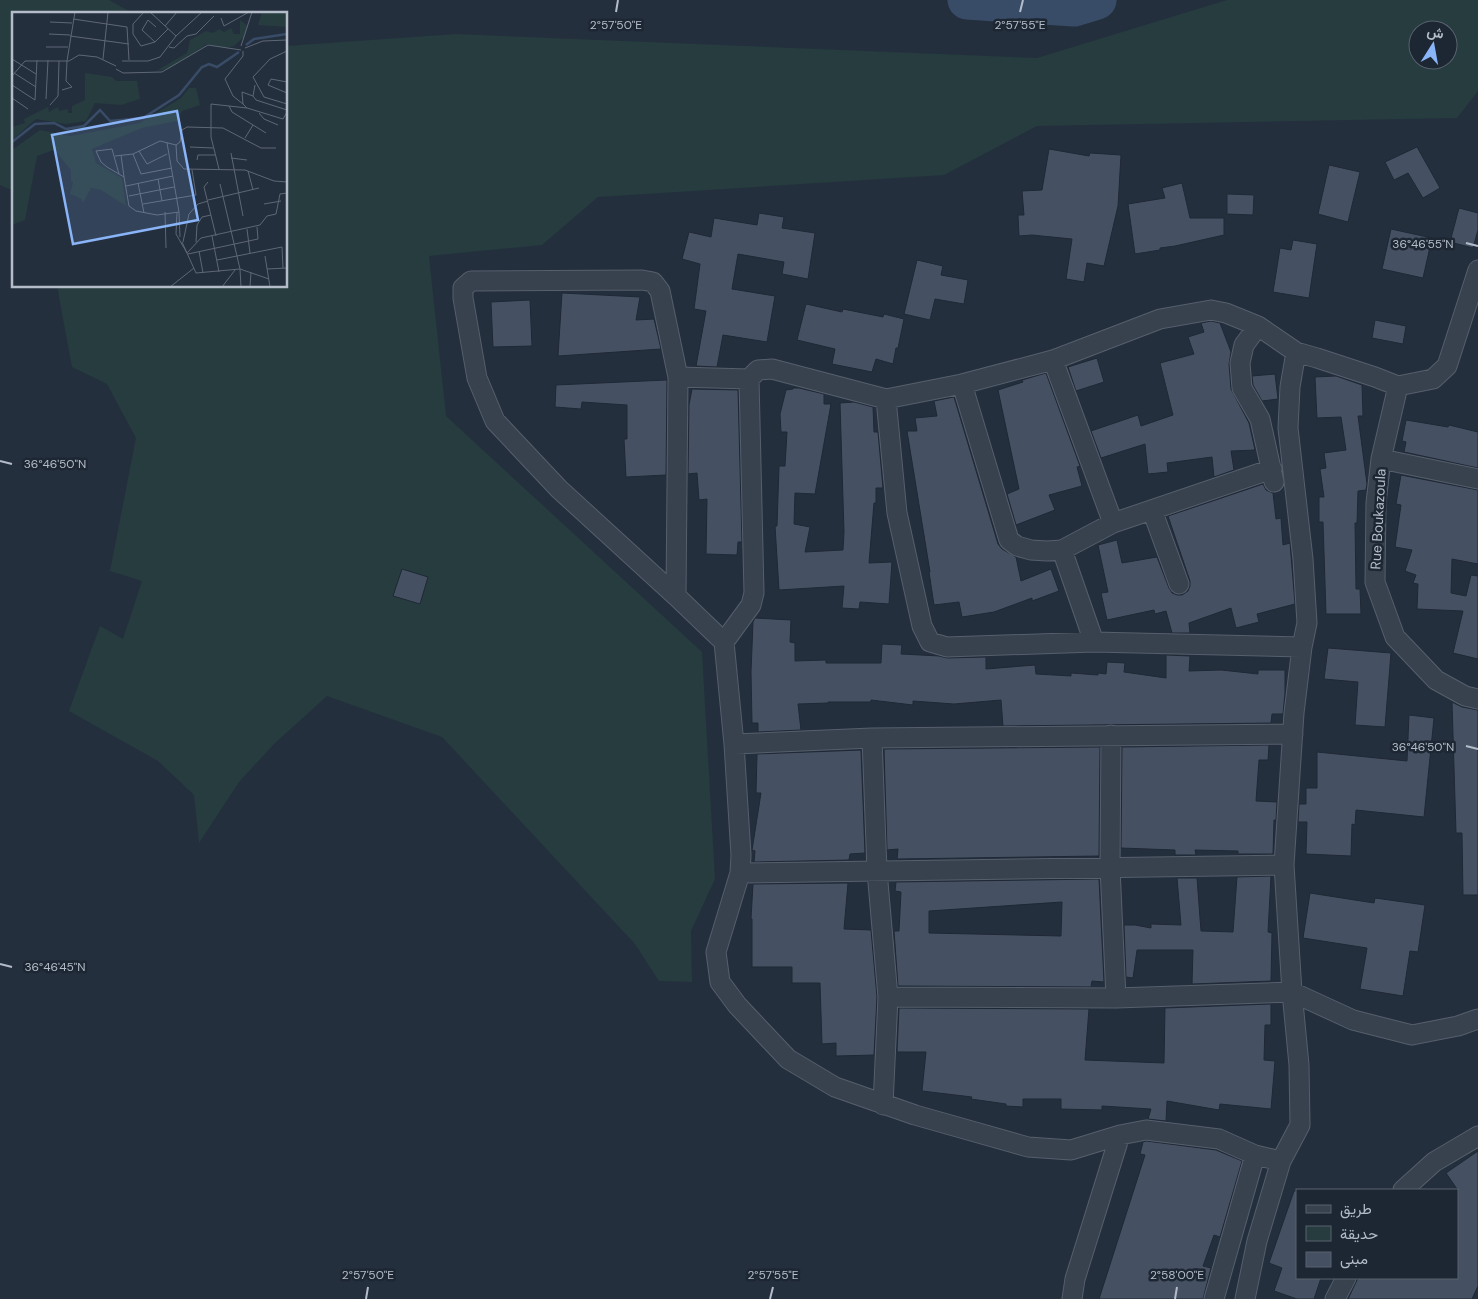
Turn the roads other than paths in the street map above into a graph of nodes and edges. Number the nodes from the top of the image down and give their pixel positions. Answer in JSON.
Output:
{"nodes":[{"id":1,"x":1478,"y":270,"type":"edge"},
{"id":2,"x":1258,"y":326,"type":"junction"},
{"id":3,"x":1296,"y":352,"type":"junction"},
{"id":4,"x":1053,"y":360,"type":"junction"},
{"id":5,"x":678,"y":377,"type":"junction"},
{"id":6,"x":749,"y":379,"type":"junction"},
{"id":7,"x":962,"y":384,"type":"junction"},
{"id":8,"x":1398,"y":386,"type":"junction"},
{"id":9,"x":886,"y":399,"type":"junction"},
{"id":10,"x":1381,"y":459,"type":"junction"},
{"id":11,"x":1478,"y":479,"type":"edge"},
{"id":12,"x":1152,"y":510,"type":"junction"},
{"id":13,"x":1113,"y":523,"type":"junction"},
{"id":14,"x":1062,"y":550,"type":"junction"},
{"id":15,"x":1179,"y":584,"type":"dead end"},
{"id":16,"x":676,"y":596,"type":"junction"},
{"id":17,"x":724,"y":642,"type":"junction"},
{"id":18,"x":1094,"y":642,"type":"junction"},
{"id":19,"x":1302,"y":647,"type":"junction"},
{"id":20,"x":1478,"y":699,"type":"edge"},
{"id":21,"x":1293,"y":734,"type":"junction"},
{"id":22,"x":1111,"y":735,"type":"junction"},
{"id":23,"x":872,"y":738,"type":"junction"},
{"id":24,"x":734,"y":744,"type":"junction"},
{"id":25,"x":1284,"y":866,"type":"junction"},
{"id":26,"x":1110,"y":868,"type":"junction"},
{"id":27,"x":877,"y":871,"type":"junction"},
{"id":28,"x":740,"y":873,"type":"junction"},
{"id":29,"x":1292,"y":992,"type":"junction"},
{"id":30,"x":888,"y":997,"type":"junction"},
{"id":31,"x":1116,"y":998,"type":"junction"},
{"id":32,"x":1478,"y":1019,"type":"edge"},
{"id":33,"x":883,"y":1105,"type":"junction"},
{"id":34,"x":1120,"y":1135,"type":"junction"},
{"id":35,"x":1478,"y":1136,"type":"edge"},
{"id":36,"x":1255,"y":1155,"type":"junction"},
{"id":37,"x":1281,"y":1161,"type":"junction"},
{"id":38,"x":1404,"y":1189,"type":"edge"},
{"id":39,"x":1345,"y":1279,"type":"edge"},
{"id":40,"x":1072,"y":1299,"type":"edge"},
{"id":41,"x":1214,"y":1299,"type":"edge"},
{"id":42,"x":1245,"y":1299,"type":"edge"},
{"id":43,"x":1335,"y":1299,"type":"edge"}],
"edges":[{"from":1,"to":8,"type":"street"},
{"from":2,"to":3,"type":"street"},
{"from":2,"to":4,"type":"street"},
{"from":2,"to":12,"type":"street"},
{"from":3,"to":8,"type":"street"},
{"from":3,"to":19,"type":"street"},
{"from":4,"to":7,"type":"street"},
{"from":4,"to":13,"type":"street"},
{"from":5,"to":6,"type":"street"},
{"from":5,"to":16,"type":"street"},
{"from":5,"to":16,"type":"street"},
{"from":6,"to":9,"type":"street"},
{"from":6,"to":17,"type":"street"},
{"from":7,"to":9,"type":"street"},
{"from":7,"to":14,"type":"street"},
{"from":8,"to":10,"type":"street","name":"Rue Boukazoula"},
{"from":9,"to":18,"type":"street"},
{"from":10,"to":11,"type":"street"},
{"from":10,"to":20,"type":"street","name":"Rue Boukazoula"},
{"from":12,"to":13,"type":"street"},
{"from":12,"to":15,"type":"street"},
{"from":13,"to":14,"type":"street"},
{"from":14,"to":18,"type":"street"},
{"from":16,"to":17,"type":"street"},
{"from":17,"to":24,"type":"street"},
{"from":18,"to":19,"type":"street"},
{"from":19,"to":21,"type":"street"},
{"from":21,"to":22,"type":"street"},
{"from":21,"to":25,"type":"street"},
{"from":22,"to":23,"type":"street"},
{"from":22,"to":26,"type":"street"},
{"from":23,"to":24,"type":"street"},
{"from":23,"to":27,"type":"street"},
{"from":24,"to":28,"type":"street"},
{"from":25,"to":26,"type":"street"},
{"from":25,"to":29,"type":"street"},
{"from":26,"to":27,"type":"street"},
{"from":26,"to":31,"type":"street"},
{"from":27,"to":28,"type":"street"},
{"from":27,"to":30,"type":"street"},
{"from":28,"to":33,"type":"street"},
{"from":29,"to":31,"type":"street"},
{"from":29,"to":32,"type":"street"},
{"from":29,"to":37,"type":"street"},
{"from":30,"to":31,"type":"street"},
{"from":30,"to":33,"type":"street"},
{"from":33,"to":34,"type":"street"},
{"from":34,"to":36,"type":"street"},
{"from":34,"to":40,"type":"street"},
{"from":35,"to":38,"type":"street"},
{"from":36,"to":37,"type":"street"},
{"from":36,"to":41,"type":"street"},
{"from":37,"to":42,"type":"street"},
{"from":39,"to":43,"type":"street"}]}
